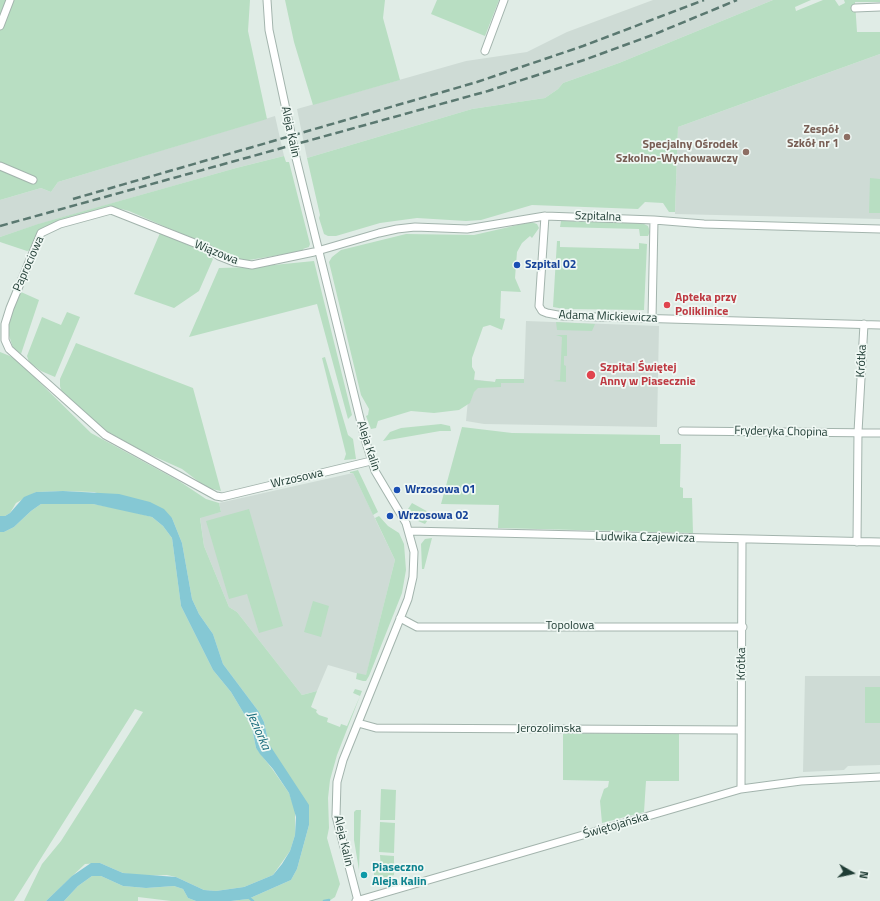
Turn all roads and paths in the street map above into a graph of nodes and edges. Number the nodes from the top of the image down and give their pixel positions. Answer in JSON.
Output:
{"nodes":[{"id":1,"x":10,"y":0,"type":"edge"},
{"id":2,"x":267,"y":0,"type":"edge"},
{"id":3,"x":504,"y":0,"type":"edge"},
{"id":4,"x":0,"y":4,"type":"edge"},
{"id":5,"x":880,"y":7,"type":"edge"},
{"id":6,"x":7,"y":8,"type":"junction"},
{"id":7,"x":856,"y":8,"type":"dead end"},
{"id":8,"x":0,"y":26,"type":"edge"},
{"id":9,"x":485,"y":51,"type":"dead end"},
{"id":10,"x":0,"y":166,"type":"edge"},
{"id":11,"x":33,"y":180,"type":"dead end"},
{"id":12,"x":117,"y":212,"type":"joint"},
{"id":13,"x":545,"y":216,"type":"junction"},
{"id":14,"x":654,"y":220,"type":"junction"},
{"id":15,"x":880,"y":229,"type":"edge"},
{"id":16,"x":319,"y":250,"type":"junction"},
{"id":17,"x":652,"y":318,"type":"junction"},
{"id":18,"x":864,"y":324,"type":"junction"},
{"id":19,"x":880,"y":325,"type":"edge"},
{"id":20,"x":682,"y":431,"type":"dead end"},
{"id":21,"x":858,"y":432,"type":"junction"},
{"id":22,"x":880,"y":433,"type":"edge"},
{"id":23,"x":371,"y":461,"type":"junction"},
{"id":24,"x":222,"y":497,"type":"joint"},
{"id":25,"x":409,"y":532,"type":"junction"},
{"id":26,"x":742,"y":540,"type":"junction"},
{"id":27,"x":856,"y":542,"type":"junction"},
{"id":28,"x":880,"y":542,"type":"edge"},
{"id":29,"x":400,"y":618,"type":"junction"},
{"id":30,"x":743,"y":627,"type":"junction"},
{"id":31,"x":358,"y":723,"type":"junction"},
{"id":32,"x":741,"y":730,"type":"junction"},
{"id":33,"x":880,"y":777,"type":"edge"},
{"id":34,"x":741,"y":789,"type":"junction"},
{"id":35,"x":358,"y":901,"type":"edge"}],
"edges":[{"from":1,"to":6,"type":"street"},
{"from":2,"to":16,"type":"street","name":"Aleja Kalin","bridge":true},
{"from":3,"to":9,"type":"street"},
{"from":4,"to":6,"type":"street"},
{"from":5,"to":7,"type":"street"},
{"from":6,"to":8,"type":"street"},
{"from":10,"to":11,"type":"street"},
{"from":12,"to":16,"type":"street","name":"Wiązowa"},
{"from":12,"to":24,"type":"street","name":"Paprociowa"},
{"from":13,"to":14,"type":"street","name":"Szpitalna"},
{"from":13,"to":16,"type":"street","name":"Szpitalna"},
{"from":13,"to":17,"type":"street","name":"Adama Mickiewicza"},
{"from":14,"to":15,"type":"street","name":"Szpitalna"},
{"from":14,"to":17,"type":"street"},
{"from":16,"to":23,"type":"street","name":"Aleja Kalin"},
{"from":17,"to":18,"type":"street","name":"Adama Mickiewicza"},
{"from":18,"to":19,"type":"street","name":"Adama Mickiewicza"},
{"from":18,"to":21,"type":"street","name":"Krótka"},
{"from":20,"to":21,"type":"street","name":"Fryderyka Chopina"},
{"from":21,"to":22,"type":"street","name":"Fryderyka Chopina"},
{"from":21,"to":27,"type":"street","name":"Krótka"},
{"from":23,"to":24,"type":"street","name":"Wrzosowa"},
{"from":23,"to":25,"type":"street","name":"Aleja Kalin"},
{"from":25,"to":26,"type":"street","name":"Ludwika Czajewicza"},
{"from":25,"to":29,"type":"street","name":"Aleja Kalin"},
{"from":26,"to":27,"type":"street","name":"Ludwika Czajewicza"},
{"from":26,"to":30,"type":"street","name":"Krótka"},
{"from":27,"to":28,"type":"street","name":"Ludwika Czajewicza"},
{"from":29,"to":30,"type":"street","name":"Topolowa"},
{"from":29,"to":31,"type":"street","name":"Aleja Kalin"},
{"from":30,"to":32,"type":"street","name":"Krótka"},
{"from":31,"to":32,"type":"street","name":"Jerozolimska"},
{"from":31,"to":35,"type":"street","name":"Aleja Kalin"},
{"from":32,"to":34,"type":"street","name":"Krótka"},
{"from":33,"to":34,"type":"street","name":"Świętojańska"},
{"from":34,"to":35,"type":"street","name":"Świętojańska"}]}
